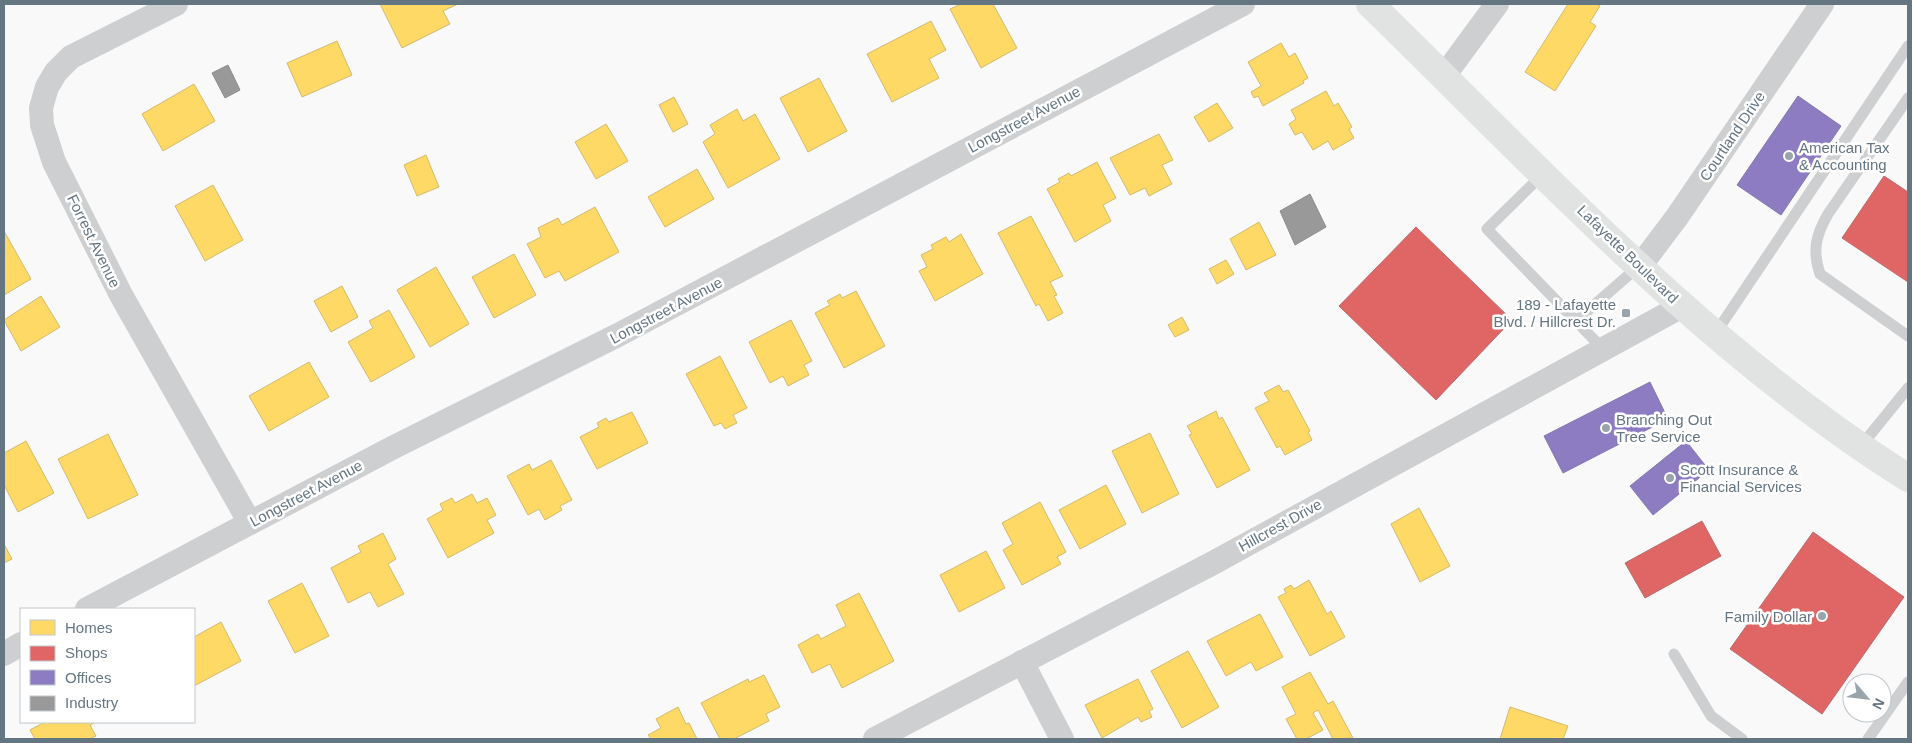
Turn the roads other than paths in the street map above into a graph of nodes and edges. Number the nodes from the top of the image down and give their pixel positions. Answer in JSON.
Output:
{"nodes":[{"id":1,"x":176,"y":4,"type":"edge"},
{"id":2,"x":1243,"y":4,"type":"edge"},
{"id":3,"x":1370,"y":4,"type":"edge"},
{"id":4,"x":1497,"y":4,"type":"edge"},
{"id":5,"x":1822,"y":4,"type":"edge"},
{"id":6,"x":1908,"y":46,"type":"edge"},
{"id":7,"x":1444,"y":76,"type":"junction"},
{"id":8,"x":1908,"y":98,"type":"edge"},
{"id":9,"x":1543,"y":174,"type":"junction"},
{"id":10,"x":1640,"y":266,"type":"junction"},
{"id":11,"x":1682,"y":306,"type":"junction"},
{"id":12,"x":1576,"y":321,"type":"junction"},
{"id":13,"x":1715,"y":334,"type":"junction"},
{"id":14,"x":1908,"y":336,"type":"edge"},
{"id":15,"x":1604,"y":350,"type":"junction"},
{"id":16,"x":1908,"y":388,"type":"edge"},
{"id":17,"x":1860,"y":448,"type":"junction"},
{"id":18,"x":1908,"y":478,"type":"edge"},
{"id":19,"x":250,"y":523,"type":"junction"},
{"id":20,"x":88,"y":608,"type":"edge"},
{"id":21,"x":20,"y":645,"type":"edge"},
{"id":22,"x":4,"y":654,"type":"edge"},
{"id":23,"x":1674,"y":654,"type":"dead end"},
{"id":24,"x":1022,"y":662,"type":"junction"},
{"id":25,"x":1908,"y":682,"type":"edge"},
{"id":26,"x":875,"y":739,"type":"edge"},
{"id":27,"x":1062,"y":739,"type":"edge"},
{"id":28,"x":1742,"y":739,"type":"edge"},
{"id":29,"x":1868,"y":739,"type":"edge"}],
"edges":[{"from":1,"to":19,"type":"street","name":"Forrest Avenue"},
{"from":2,"to":19,"type":"street","name":"Longstreet Avenue"},
{"from":3,"to":7,"type":"main road","name":"Lafayette Boulevard"},
{"from":4,"to":7,"type":"street"},
{"from":5,"to":10,"type":"street","name":"Courtland Drive"},
{"from":6,"to":13,"type":"lane"},
{"from":7,"to":9,"type":"main road","name":"Lafayette Boulevard"},
{"from":8,"to":14,"type":"lane"},
{"from":9,"to":10,"type":"main road","name":"Lafayette Boulevard"},
{"from":9,"to":12,"type":"lane"},
{"from":10,"to":11,"type":"main road","name":"Lafayette Boulevard"},
{"from":10,"to":12,"type":"lane"},
{"from":11,"to":13,"type":"main road","name":"Lafayette Boulevard"},
{"from":11,"to":15,"type":"street","name":"Hillcrest Drive"},
{"from":12,"to":15,"type":"lane"},
{"from":13,"to":17,"type":"main road","name":"Lafayette Boulevard"},
{"from":15,"to":24,"type":"street","name":"Hillcrest Drive"},
{"from":16,"to":17,"type":"lane"},
{"from":17,"to":18,"type":"main road","name":"Lafayette Boulevard"},
{"from":19,"to":20,"type":"street","name":"Longstreet Avenue"},
{"from":21,"to":22,"type":"street"},
{"from":23,"to":28,"type":"lane"},
{"from":24,"to":26,"type":"street","name":"Hillcrest Drive"},
{"from":24,"to":27,"type":"street"},
{"from":25,"to":29,"type":"lane"}]}
